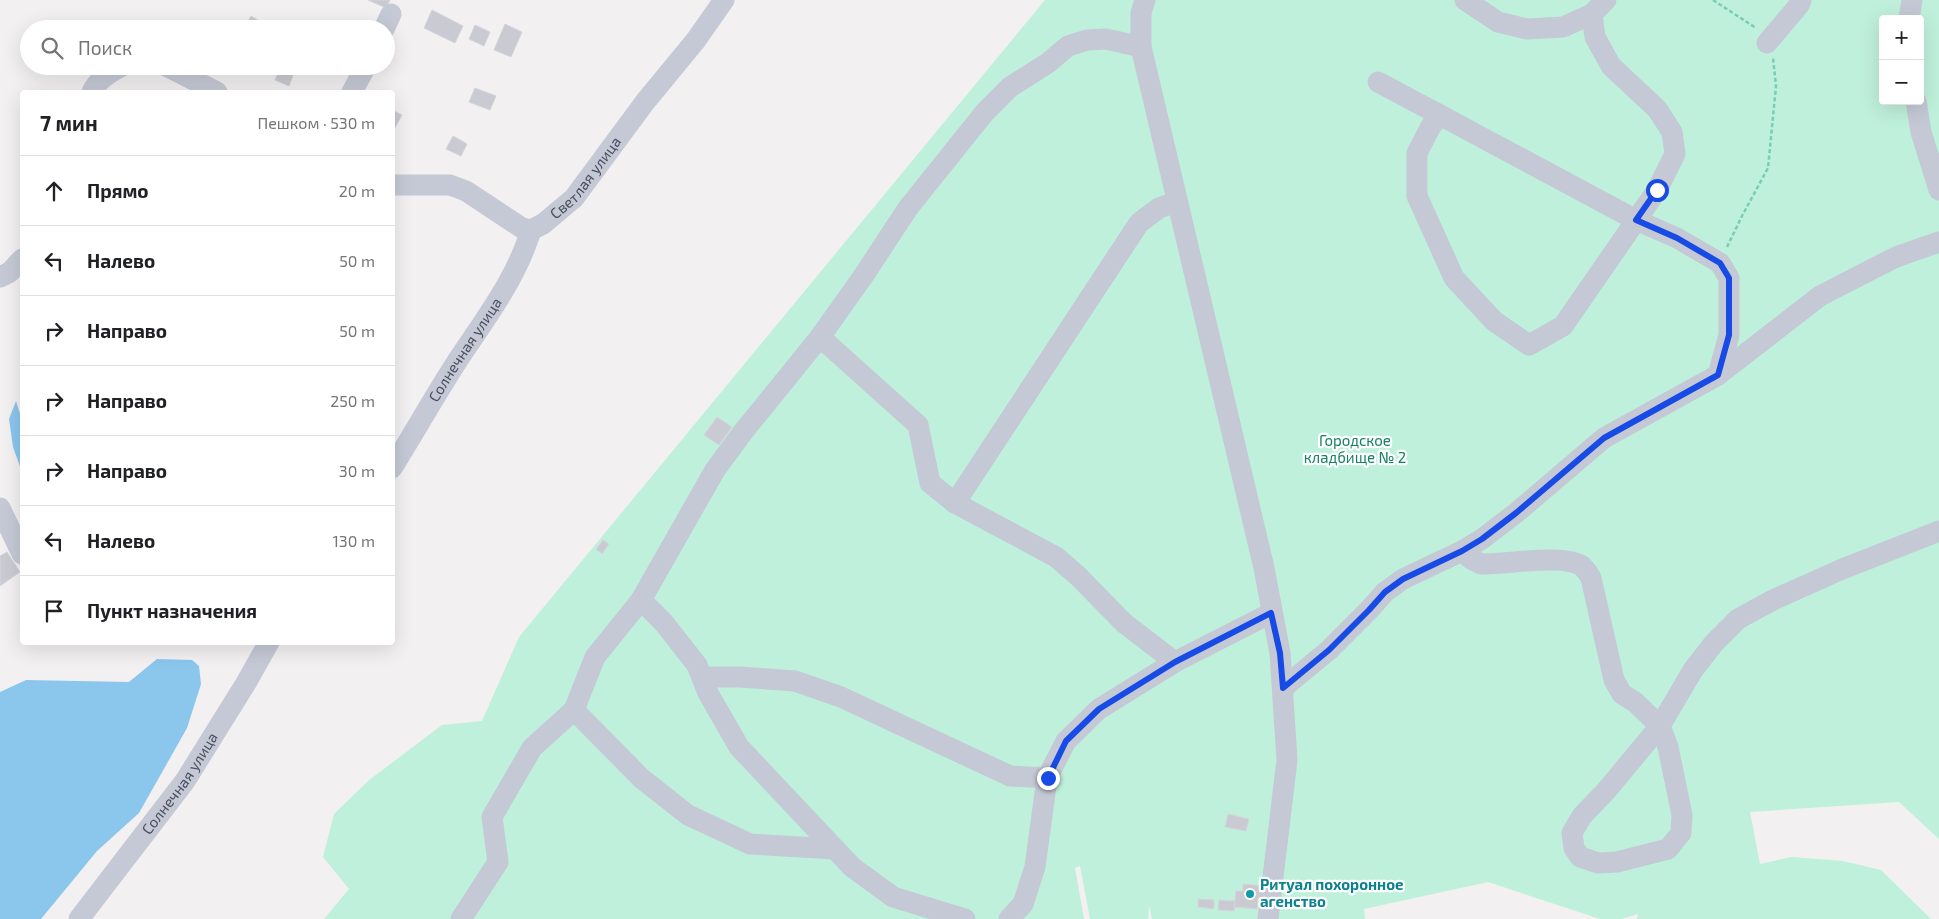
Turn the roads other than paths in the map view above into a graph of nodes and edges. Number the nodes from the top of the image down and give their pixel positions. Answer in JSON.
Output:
{"nodes":[{"id":1,"x":724,"y":0,"type":"edge"},
{"id":2,"x":1146,"y":0,"type":"edge"},
{"id":3,"x":1465,"y":0,"type":"edge"},
{"id":4,"x":1801,"y":0,"type":"edge"},
{"id":5,"x":1912,"y":0,"type":"edge"},
{"id":6,"x":1599,"y":7,"type":"edge"},
{"id":7,"x":1910,"y":15,"type":"edge"},
{"id":8,"x":1767,"y":43,"type":"road end"},
{"id":9,"x":1141,"y":47,"type":"junction"},
{"id":10,"x":107,"y":75,"type":"edge"},
{"id":11,"x":184,"y":75,"type":"edge"},
{"id":12,"x":361,"y":75,"type":"edge"},
{"id":13,"x":1378,"y":82,"type":"dead end"},
{"id":14,"x":93,"y":90,"type":"edge"},
{"id":15,"x":213,"y":90,"type":"edge"},
{"id":16,"x":353,"y":90,"type":"edge"},
{"id":17,"x":1917,"y":105,"type":"edge"},
{"id":18,"x":1440,"y":115,"type":"junction"},
{"id":19,"x":395,"y":185,"type":"edge"},
{"id":20,"x":1939,"y":190,"type":"edge"},
{"id":21,"x":1176,"y":202,"type":"junction"},
{"id":22,"x":1636,"y":220,"type":"junction"},
{"id":23,"x":531,"y":230,"type":"junction"},
{"id":24,"x":1939,"y":242,"type":"edge"},
{"id":25,"x":20,"y":261,"type":"edge"},
{"id":26,"x":0,"y":278,"type":"edge"},
{"id":27,"x":820,"y":336,"type":"junction"},
{"id":28,"x":1718,"y":375,"type":"junction"},
{"id":29,"x":395,"y":463,"type":"edge"},
{"id":30,"x":955,"y":503,"type":"junction"},
{"id":31,"x":0,"y":508,"type":"edge"},
{"id":32,"x":1939,"y":531,"type":"edge"},
{"id":33,"x":20,"y":550,"type":"edge"},
{"id":34,"x":1462,"y":551,"type":"junction"},
{"id":35,"x":641,"y":600,"type":"junction"},
{"id":36,"x":1271,"y":613,"type":"junction"},
{"id":37,"x":267,"y":645,"type":"edge"},
{"id":38,"x":1175,"y":662,"type":"junction"},
{"id":39,"x":702,"y":677,"type":"junction"},
{"id":40,"x":1283,"y":688,"type":"junction"},
{"id":41,"x":574,"y":710,"type":"junction"},
{"id":42,"x":1660,"y":726,"type":"junction"},
{"id":43,"x":1048,"y":778,"type":"junction"},
{"id":44,"x":835,"y":849,"type":"junction"},
{"id":45,"x":80,"y":919,"type":"edge"},
{"id":46,"x":461,"y":919,"type":"edge"},
{"id":47,"x":965,"y":919,"type":"edge"},
{"id":48,"x":1009,"y":919,"type":"edge"},
{"id":49,"x":1268,"y":919,"type":"edge"}],
"edges":[{"from":1,"to":23,"type":"street","name":"Светлая улица"},
{"from":2,"to":9,"type":"street"},
{"from":3,"to":6,"type":"street"},
{"from":4,"to":8,"type":"street"},
{"from":5,"to":7,"type":"street"},
{"from":6,"to":22,"type":"street"},
{"from":9,"to":21,"type":"street"},
{"from":9,"to":27,"type":"street"},
{"from":10,"to":14,"type":"street"},
{"from":11,"to":15,"type":"street"},
{"from":12,"to":16,"type":"street"},
{"from":13,"to":18,"type":"street"},
{"from":17,"to":20,"type":"street"},
{"from":18,"to":22,"type":"street"},
{"from":18,"to":22,"type":"street"},
{"from":19,"to":23,"type":"street"},
{"from":21,"to":30,"type":"street"},
{"from":21,"to":36,"type":"street"},
{"from":22,"to":28,"type":"street"},
{"from":23,"to":29,"type":"street","name":"Солнечная улица"},
{"from":24,"to":28,"type":"street"},
{"from":25,"to":26,"type":"street"},
{"from":27,"to":30,"type":"street"},
{"from":27,"to":35,"type":"street"},
{"from":28,"to":34,"type":"street"},
{"from":30,"to":38,"type":"street"},
{"from":31,"to":33,"type":"street"},
{"from":32,"to":42,"type":"street"},
{"from":34,"to":40,"type":"street"},
{"from":34,"to":42,"type":"street"},
{"from":35,"to":39,"type":"street"},
{"from":35,"to":41,"type":"street"},
{"from":36,"to":38,"type":"street"},
{"from":36,"to":40,"type":"street"},
{"from":37,"to":45,"type":"street","name":"Солнечная улица"},
{"from":38,"to":43,"type":"street"},
{"from":39,"to":43,"type":"street"},
{"from":39,"to":44,"type":"street"},
{"from":40,"to":49,"type":"street"},
{"from":41,"to":44,"type":"street"},
{"from":41,"to":46,"type":"street"},
{"from":42,"to":42,"type":"street"},
{"from":43,"to":48,"type":"street"},
{"from":44,"to":47,"type":"street"}]}
